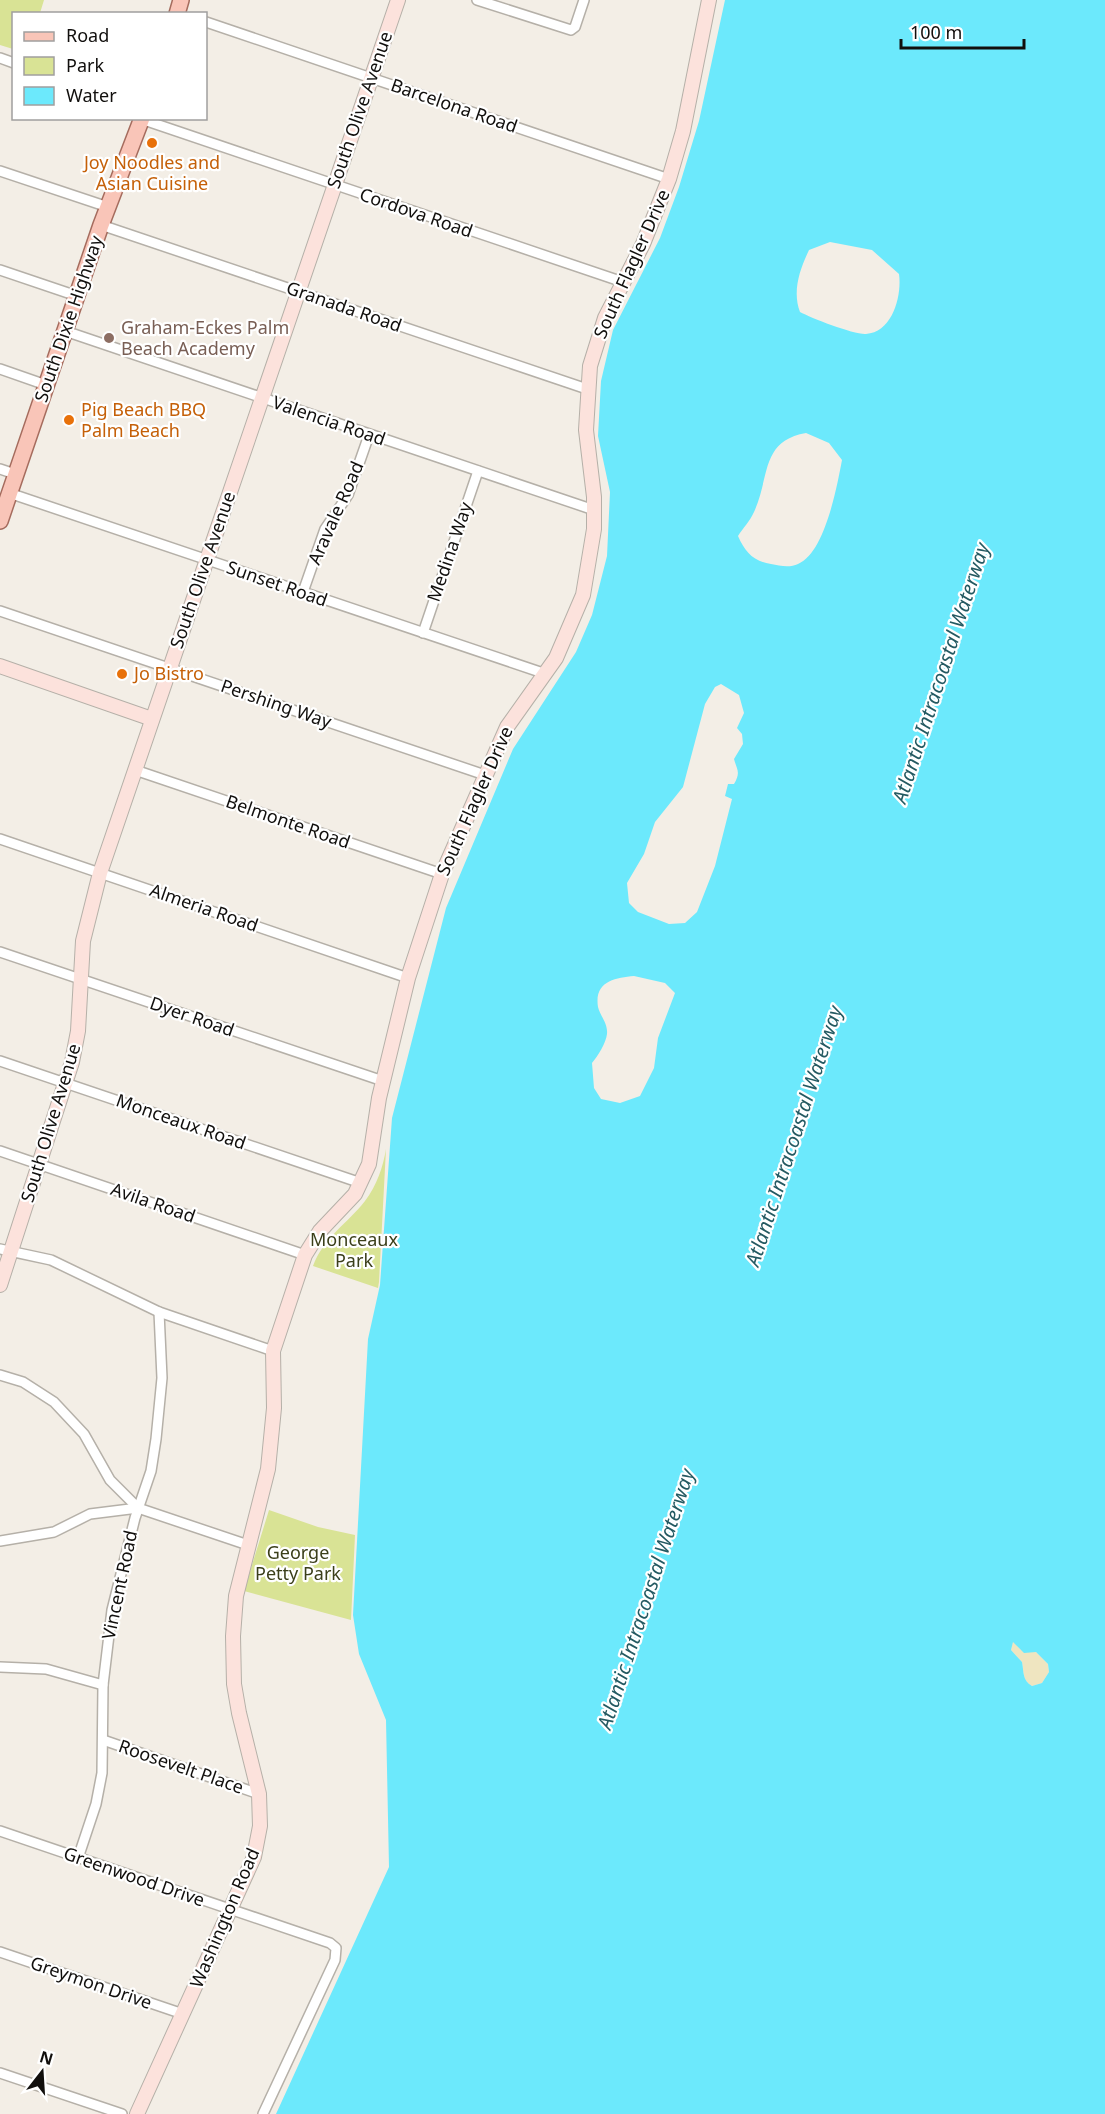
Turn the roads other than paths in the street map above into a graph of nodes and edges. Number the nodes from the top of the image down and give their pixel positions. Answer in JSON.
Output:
{"nodes":[{"id":1,"x":398,"y":0,"type":"edge"},
{"id":2,"x":477,"y":0,"type":"edge"},
{"id":3,"x":584,"y":0,"type":"edge"},
{"id":4,"x":710,"y":0,"type":"edge"},
{"id":5,"x":207,"y":22,"type":"edge"},
{"id":6,"x":371,"y":78,"type":"junction"},
{"id":7,"x":142,"y":120,"type":"edge"},
{"id":8,"x":145,"y":120,"type":"edge"},
{"id":9,"x":0,"y":171,"type":"edge"},
{"id":10,"x":669,"y":179,"type":"junction"},
{"id":11,"x":335,"y":185,"type":"junction"},
{"id":12,"x":108,"y":207,"type":"junction"},
{"id":13,"x":101,"y":225,"type":"junction"},
{"id":14,"x":0,"y":270,"type":"edge"},
{"id":15,"x":623,"y":282,"type":"junction"},
{"id":16,"x":298,"y":292,"type":"junction"},
{"id":17,"x":77,"y":296,"type":"junction"},
{"id":18,"x":65,"y":331,"type":"junction"},
{"id":19,"x":0,"y":369,"type":"edge"},
{"id":20,"x":46,"y":385,"type":"junction"},
{"id":21,"x":587,"y":389,"type":"junction"},
{"id":22,"x":262,"y":399,"type":"junction"},
{"id":23,"x":369,"y":435,"type":"junction"},
{"id":24,"x":0,"y":469,"type":"edge"},
{"id":25,"x":478,"y":471,"type":"junction"},
{"id":26,"x":15,"y":474,"type":"junction"},
{"id":27,"x":9,"y":493,"type":"junction"},
{"id":28,"x":594,"y":510,"type":"junction"},
{"id":29,"x":0,"y":521,"type":"edge"},
{"id":30,"x":207,"y":560,"type":"junction"},
{"id":31,"x":303,"y":592,"type":"junction"},
{"id":32,"x":0,"y":611,"type":"edge"},
{"id":33,"x":423,"y":633,"type":"junction"},
{"id":34,"x":0,"y":666,"type":"edge"},
{"id":35,"x":170,"y":668,"type":"junction"},
{"id":36,"x":546,"y":674,"type":"junction"},
{"id":37,"x":152,"y":719,"type":"junction"},
{"id":38,"x":135,"y":770,"type":"junction"},
{"id":39,"x":484,"y":775,"type":"junction"},
{"id":40,"x":0,"y":839,"type":"edge"},
{"id":41,"x":100,"y":873,"type":"junction"},
{"id":42,"x":441,"y":874,"type":"junction"},
{"id":43,"x":0,"y":952,"type":"edge"},
{"id":44,"x":408,"y":978,"type":"junction"},
{"id":45,"x":81,"y":979,"type":"junction"},
{"id":46,"x":0,"y":1061,"type":"edge"},
{"id":47,"x":383,"y":1081,"type":"junction"},
{"id":48,"x":67,"y":1083,"type":"junction"},
{"id":49,"x":0,"y":1151,"type":"edge"},
{"id":50,"x":39,"y":1165,"type":"junction"},
{"id":51,"x":361,"y":1183,"type":"junction"},
{"id":52,"x":6,"y":1250,"type":"edge"},
{"id":53,"x":305,"y":1255,"type":"junction"},
{"id":54,"x":0,"y":1285,"type":"edge"},
{"id":55,"x":159,"y":1312,"type":"junction"},
{"id":56,"x":273,"y":1350,"type":"junction"},
{"id":57,"x":0,"y":1375,"type":"edge"},
{"id":58,"x":138,"y":1508,"type":"junction"},
{"id":59,"x":0,"y":1541,"type":"edge"},
{"id":60,"x":248,"y":1545,"type":"junction"},
{"id":61,"x":0,"y":1667,"type":"edge"},
{"id":62,"x":104,"y":1685,"type":"junction"},
{"id":63,"x":103,"y":1740,"type":"junction"},
{"id":64,"x":260,"y":1794,"type":"junction"},
{"id":65,"x":0,"y":1831,"type":"edge"},
{"id":66,"x":78,"y":1858,"type":"junction"},
{"id":67,"x":230,"y":1910,"type":"junction"},
{"id":68,"x":0,"y":1952,"type":"edge"},
{"id":69,"x":183,"y":2014,"type":"junction"},
{"id":70,"x":0,"y":2073,"type":"edge"},
{"id":71,"x":122,"y":2114,"type":"edge"},
{"id":72,"x":137,"y":2114,"type":"edge"},
{"id":73,"x":263,"y":2114,"type":"edge"}],
"edges":[{"from":1,"to":6,"type":"street","name":"South Olive Avenue"},
{"from":2,"to":3,"type":"street"},
{"from":4,"to":10,"type":"street","name":"South Flagler Drive"},
{"from":5,"to":6,"type":"street","name":"Barcelona Road"},
{"from":6,"to":10,"type":"street","name":"Barcelona Road"},
{"from":6,"to":11,"type":"street","name":"South Olive Avenue"},
{"from":7,"to":12,"type":"main road","name":"South Dixie Highway"},
{"from":8,"to":11,"type":"street","name":"Cordova Road"},
{"from":9,"to":12,"type":"street"},
{"from":10,"to":15,"type":"street","name":"South Flagler Drive"},
{"from":11,"to":15,"type":"street","name":"Cordova Road"},
{"from":11,"to":16,"type":"street","name":"South Olive Avenue"},
{"from":12,"to":13,"type":"main road","name":"South Dixie Highway"},
{"from":13,"to":16,"type":"street","name":"Granada Road"},
{"from":13,"to":17,"type":"main road","name":"South Dixie Highway"},
{"from":14,"to":17,"type":"street"},
{"from":15,"to":21,"type":"street","name":"South Flagler Drive"},
{"from":16,"to":21,"type":"street","name":"Granada Road"},
{"from":16,"to":22,"type":"street","name":"South Olive Avenue"},
{"from":17,"to":18,"type":"main road","name":"South Dixie Highway"},
{"from":18,"to":20,"type":"main road","name":"South Dixie Highway"},
{"from":18,"to":22,"type":"street","name":"Valencia Road"},
{"from":19,"to":20,"type":"street"},
{"from":20,"to":26,"type":"main road","name":"South Dixie Highway"},
{"from":21,"to":28,"type":"street","name":"South Flagler Drive"},
{"from":22,"to":23,"type":"street","name":"Valencia Road"},
{"from":22,"to":30,"type":"street","name":"South Olive Avenue"},
{"from":23,"to":25,"type":"street","name":"Valencia Road"},
{"from":23,"to":31,"type":"street","name":"Aravale Road"},
{"from":24,"to":26,"type":"street"},
{"from":25,"to":28,"type":"street","name":"Valencia Road"},
{"from":25,"to":33,"type":"street","name":"Medina Way"},
{"from":26,"to":27,"type":"main road","name":"South Dixie Highway"},
{"from":27,"to":29,"type":"main road","name":"South Dixie Highway"},
{"from":27,"to":30,"type":"street","name":"Sunset Road"},
{"from":28,"to":36,"type":"street","name":"South Flagler Drive"},
{"from":30,"to":31,"type":"street","name":"Sunset Road"},
{"from":30,"to":35,"type":"street","name":"South Olive Avenue"},
{"from":31,"to":33,"type":"street","name":"Sunset Road"},
{"from":32,"to":35,"type":"street","name":"Pershing Way"},
{"from":33,"to":36,"type":"street","name":"Sunset Road"},
{"from":34,"to":37,"type":"street"},
{"from":35,"to":37,"type":"street","name":"South Olive Avenue"},
{"from":35,"to":39,"type":"street","name":"Pershing Way"},
{"from":36,"to":39,"type":"street","name":"South Flagler Drive"},
{"from":37,"to":38,"type":"street","name":"South Olive Avenue"},
{"from":38,"to":41,"type":"street","name":"South Olive Avenue"},
{"from":38,"to":42,"type":"street","name":"Belmonte Road"},
{"from":39,"to":42,"type":"street","name":"South Flagler Drive"},
{"from":40,"to":41,"type":"street","name":"Almeria Road"},
{"from":41,"to":44,"type":"street","name":"Almeria Road"},
{"from":41,"to":45,"type":"street","name":"South Olive Avenue"},
{"from":42,"to":44,"type":"street","name":"South Flagler Drive"},
{"from":43,"to":45,"type":"street","name":"Dyer Road"},
{"from":44,"to":47,"type":"street","name":"South Flagler Drive"},
{"from":45,"to":47,"type":"street","name":"Dyer Road"},
{"from":45,"to":48,"type":"street","name":"South Olive Avenue"},
{"from":46,"to":48,"type":"street","name":"Monceaux Road"},
{"from":47,"to":51,"type":"street","name":"South Flagler Drive"},
{"from":48,"to":50,"type":"street","name":"South Olive Avenue"},
{"from":48,"to":51,"type":"street","name":"Monceaux Road"},
{"from":49,"to":50,"type":"street","name":"Avila Road"},
{"from":50,"to":52,"type":"street","name":"South Olive Avenue"},
{"from":50,"to":53,"type":"street","name":"Avila Road"},
{"from":51,"to":53,"type":"street","name":"South Flagler Drive"},
{"from":52,"to":54,"type":"street","name":"South Olive Avenue"},
{"from":52,"to":55,"type":"street"},
{"from":53,"to":56,"type":"street","name":"Washington Road"},
{"from":55,"to":56,"type":"street"},
{"from":55,"to":58,"type":"street","name":"Vincent Road"},
{"from":56,"to":60,"type":"street","name":"Washington Road"},
{"from":57,"to":58,"type":"street"},
{"from":58,"to":59,"type":"street"},
{"from":58,"to":60,"type":"street"},
{"from":58,"to":62,"type":"street","name":"Vincent Road"},
{"from":60,"to":64,"type":"street","name":"Washington Road"},
{"from":61,"to":62,"type":"street"},
{"from":62,"to":63,"type":"street","name":"Vincent Road"},
{"from":63,"to":64,"type":"street","name":"Roosevelt Place"},
{"from":63,"to":66,"type":"street","name":"Vincent Road"},
{"from":64,"to":67,"type":"street","name":"Washington Road"},
{"from":65,"to":66,"type":"street","name":"Greenwood Drive"},
{"from":66,"to":67,"type":"street","name":"Greenwood Drive"},
{"from":67,"to":69,"type":"street","name":"Washington Road"},
{"from":67,"to":73,"type":"street","name":"Greenwood Drive"},
{"from":68,"to":69,"type":"street","name":"Greymon Drive"},
{"from":69,"to":72,"type":"street","name":"Washington Road"},
{"from":70,"to":71,"type":"street"}]}
